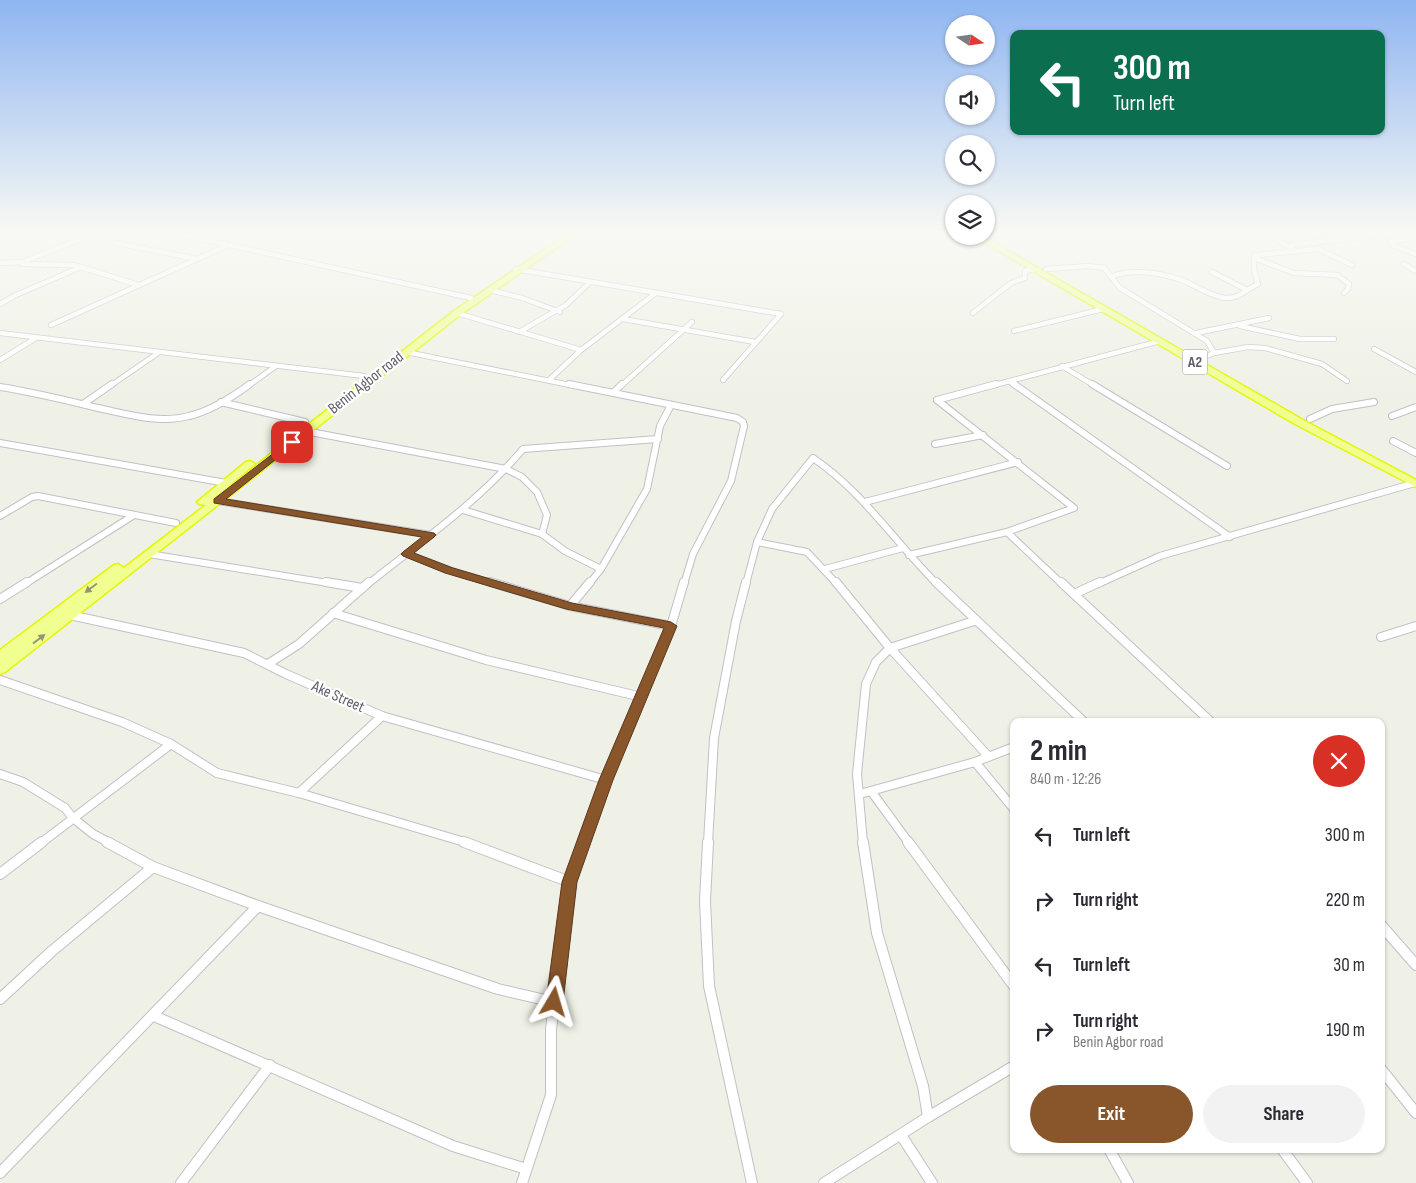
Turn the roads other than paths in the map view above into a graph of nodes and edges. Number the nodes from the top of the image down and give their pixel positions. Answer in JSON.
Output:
{"nodes":[{"id":1,"x":29,"y":289,"type":"edge"},
{"id":2,"x":130,"y":289,"type":"edge"},
{"id":3,"x":430,"y":289,"type":"edge"},
{"id":4,"x":485,"y":289,"type":"edge"},
{"id":5,"x":584,"y":289,"type":"edge"},
{"id":6,"x":633,"y":289,"type":"edge"},
{"id":7,"x":1003,"y":289,"type":"edge"},
{"id":8,"x":1068,"y":289,"type":"edge"},
{"id":9,"x":1081,"y":289,"type":"edge"},
{"id":10,"x":1122,"y":289,"type":"edge"},
{"id":11,"x":1202,"y":289,"type":"edge"},
{"id":12,"x":1348,"y":289,"type":"edge"},
{"id":13,"x":490,"y":290,"type":"joint"},
{"id":14,"x":1247,"y":290,"type":"edge"},
{"id":15,"x":656,"y":293,"type":"junction"},
{"id":16,"x":1344,"y":293,"type":"dead end"},
{"id":17,"x":471,"y":298,"type":"junction"},
{"id":18,"x":0,"y":304,"type":"edge"},
{"id":19,"x":1102,"y":309,"type":"junction"},
{"id":20,"x":560,"y":312,"type":"junction"},
{"id":21,"x":457,"y":313,"type":"junction"},
{"id":22,"x":973,"y":313,"type":"dead end"},
{"id":23,"x":1269,"y":318,"type":"dead end"},
{"id":24,"x":623,"y":319,"type":"junction"},
{"id":25,"x":692,"y":322,"type":"dead end"},
{"id":26,"x":51,"y":325,"type":"dead end"},
{"id":27,"x":1240,"y":326,"type":"junction"},
{"id":28,"x":684,"y":329,"type":"junction"},
{"id":29,"x":519,"y":332,"type":"junction"},
{"id":30,"x":1014,"y":332,"type":"dead end"},
{"id":31,"x":0,"y":333,"type":"edge"},
{"id":32,"x":1196,"y":333,"type":"junction"},
{"id":33,"x":36,"y":338,"type":"junction"},
{"id":34,"x":1334,"y":339,"type":"dead end"},
{"id":35,"x":1160,"y":341,"type":"junction"},
{"id":36,"x":755,"y":342,"type":"junction"},
{"id":37,"x":1374,"y":348,"type":"dead end"},
{"id":38,"x":581,"y":350,"type":"junction"},
{"id":39,"x":406,"y":352,"type":"junction"},
{"id":40,"x":158,"y":353,"type":"junction"},
{"id":41,"x":1214,"y":353,"type":"junction"},
{"id":42,"x":1202,"y":358,"type":"junction"},
{"id":43,"x":0,"y":360,"type":"edge"},
{"id":44,"x":276,"y":366,"type":"junction"},
{"id":45,"x":1062,"y":366,"type":"junction"},
{"id":46,"x":1416,"y":372,"type":"edge"},
{"id":47,"x":364,"y":376,"type":"junction"},
{"id":48,"x":549,"y":380,"type":"junction"},
{"id":49,"x":723,"y":380,"type":"dead end"},
{"id":50,"x":1009,"y":381,"type":"junction"},
{"id":51,"x":1347,"y":381,"type":"dead end"},
{"id":52,"x":0,"y":387,"type":"edge"},
{"id":53,"x":614,"y":392,"type":"junction"},
{"id":54,"x":221,"y":402,"type":"junction"},
{"id":55,"x":1374,"y":402,"type":"dead end"},
{"id":56,"x":83,"y":404,"type":"junction"},
{"id":57,"x":671,"y":405,"type":"junction"},
{"id":58,"x":1416,"y":407,"type":"edge"},
{"id":59,"x":1392,"y":416,"type":"dead end"},
{"id":60,"x":1310,"y":419,"type":"junction"},
{"id":61,"x":305,"y":427,"type":"junction"},
{"id":62,"x":983,"y":435,"type":"junction"},
{"id":63,"x":658,"y":439,"type":"junction"},
{"id":64,"x":1393,"y":442,"type":"dead end"},
{"id":65,"x":0,"y":443,"type":"edge"},
{"id":66,"x":934,"y":444,"type":"dead end"},
{"id":67,"x":1416,"y":453,"type":"edge"},
{"id":68,"x":1018,"y":462,"type":"junction"},
{"id":69,"x":1227,"y":466,"type":"dead end"},
{"id":70,"x":506,"y":469,"type":"junction"},
{"id":71,"x":1416,"y":476,"type":"edge"},
{"id":72,"x":226,"y":483,"type":"junction"},
{"id":73,"x":1416,"y":484,"type":"edge"},
{"id":74,"x":218,"y":501,"type":"junction"},
{"id":75,"x":865,"y":502,"type":"junction"},
{"id":76,"x":463,"y":510,"type":"junction"},
{"id":77,"x":134,"y":514,"type":"junction"},
{"id":78,"x":0,"y":516,"type":"edge"},
{"id":79,"x":176,"y":523,"type":"junction"},
{"id":80,"x":1007,"y":532,"type":"junction"},
{"id":81,"x":542,"y":534,"type":"junction"},
{"id":82,"x":431,"y":535,"type":"junction"},
{"id":83,"x":1230,"y":537,"type":"junction"},
{"id":84,"x":757,"y":542,"type":"junction"},
{"id":85,"x":903,"y":548,"type":"junction"},
{"id":86,"x":149,"y":554,"type":"junction"},
{"id":87,"x":407,"y":554,"type":"junction"},
{"id":88,"x":909,"y":555,"type":"junction"},
{"id":89,"x":600,"y":569,"type":"junction"},
{"id":90,"x":824,"y":569,"type":"junction"},
{"id":91,"x":362,"y":588,"type":"junction"},
{"id":92,"x":1074,"y":594,"type":"junction"},
{"id":93,"x":0,"y":599,"type":"edge"},
{"id":94,"x":570,"y":606,"type":"junction"},
{"id":95,"x":334,"y":613,"type":"junction"},
{"id":96,"x":70,"y":615,"type":"junction"},
{"id":97,"x":974,"y":621,"type":"junction"},
{"id":98,"x":671,"y":626,"type":"junction"},
{"id":99,"x":1416,"y":626,"type":"edge"},
{"id":100,"x":1381,"y":637,"type":"dead end"},
{"id":101,"x":890,"y":648,"type":"junction"},
{"id":102,"x":0,"y":657,"type":"edge"},
{"id":103,"x":268,"y":664,"type":"junction"},
{"id":104,"x":0,"y":669,"type":"edge"},
{"id":105,"x":0,"y":680,"type":"edge"},
{"id":106,"x":642,"y":697,"type":"junction"},
{"id":107,"x":382,"y":716,"type":"junction"},
{"id":108,"x":1080,"y":718,"type":"edge"},
{"id":109,"x":1207,"y":718,"type":"edge"},
{"id":110,"x":171,"y":744,"type":"junction"},
{"id":111,"x":1010,"y":748,"type":"edge"},
{"id":112,"x":988,"y":756,"type":"junction"},
{"id":113,"x":975,"y":762,"type":"junction"},
{"id":114,"x":0,"y":774,"type":"edge"},
{"id":115,"x":606,"y":780,"type":"junction"},
{"id":116,"x":871,"y":791,"type":"junction"},
{"id":117,"x":299,"y":793,"type":"junction"},
{"id":118,"x":860,"y":794,"type":"junction"},
{"id":119,"x":1010,"y":804,"type":"edge"},
{"id":120,"x":73,"y":818,"type":"junction"},
{"id":121,"x":152,"y":867,"type":"junction"},
{"id":122,"x":0,"y":874,"type":"edge"},
{"id":123,"x":570,"y":882,"type":"junction"},
{"id":124,"x":258,"y":906,"type":"junction"},
{"id":125,"x":1385,"y":930,"type":"edge"},
{"id":126,"x":1416,"y":965,"type":"edge"},
{"id":127,"x":1010,"y":981,"type":"edge"},
{"id":128,"x":0,"y":999,"type":"edge"},
{"id":129,"x":554,"y":1002,"type":"junction"},
{"id":130,"x":154,"y":1016,"type":"junction"},
{"id":131,"x":270,"y":1066,"type":"junction"},
{"id":132,"x":1010,"y":1068,"type":"edge"},
{"id":133,"x":1385,"y":1074,"type":"edge"},
{"id":134,"x":1416,"y":1113,"type":"edge"},
{"id":135,"x":928,"y":1117,"type":"junction"},
{"id":136,"x":901,"y":1134,"type":"junction"},
{"id":137,"x":1111,"y":1153,"type":"edge"},
{"id":138,"x":1285,"y":1153,"type":"edge"},
{"id":139,"x":526,"y":1169,"type":"junction"},
{"id":140,"x":0,"y":1173,"type":"edge"},
{"id":141,"x":181,"y":1183,"type":"edge"},
{"id":142,"x":522,"y":1183,"type":"edge"},
{"id":143,"x":752,"y":1183,"type":"edge"},
{"id":144,"x":824,"y":1183,"type":"edge"},
{"id":145,"x":932,"y":1183,"type":"edge"},
{"id":146,"x":1128,"y":1183,"type":"edge"},
{"id":147,"x":1307,"y":1183,"type":"edge"}],
"edges":[{"from":1,"to":18,"type":"street"},
{"from":2,"to":26,"type":"street"},
{"from":3,"to":17,"type":"street"},
{"from":4,"to":17,"type":"highway","name":"Benin Agbor road"},
{"from":5,"to":20,"type":"street"},
{"from":6,"to":15,"type":"street"},
{"from":7,"to":22,"type":"street"},
{"from":8,"to":19,"type":"highway","number":"A2"},
{"from":9,"to":42,"type":"highway","number":"A2"},
{"from":10,"to":32,"type":"street"},
{"from":11,"to":14,"type":"street"},
{"from":12,"to":16,"type":"street"},
{"from":13,"to":20,"type":"street"},
{"from":13,"to":21,"type":"highway","name":"Benin Agbor road"},
{"from":15,"to":24,"type":"street"},
{"from":15,"to":36,"type":"street"},
{"from":17,"to":47,"type":"highway","name":"Benin Agbor road"},
{"from":19,"to":30,"type":"street"},
{"from":19,"to":35,"type":"highway","number":"A2"},
{"from":20,"to":29,"type":"street"},
{"from":21,"to":29,"type":"street"},
{"from":21,"to":39,"type":"highway","name":"Benin Agbor road"},
{"from":23,"to":27,"type":"street"},
{"from":24,"to":28,"type":"street"},
{"from":24,"to":38,"type":"street"},
{"from":25,"to":28,"type":"street"},
{"from":27,"to":32,"type":"street"},
{"from":27,"to":34,"type":"street"},
{"from":28,"to":36,"type":"street"},
{"from":28,"to":53,"type":"street"},
{"from":29,"to":38,"type":"street"},
{"from":31,"to":33,"type":"street"},
{"from":32,"to":41,"type":"street"},
{"from":33,"to":40,"type":"street"},
{"from":33,"to":43,"type":"street"},
{"from":35,"to":45,"type":"street"},
{"from":35,"to":73,"type":"highway","number":"A2"},
{"from":36,"to":49,"type":"street"},
{"from":37,"to":46,"type":"street"},
{"from":38,"to":48,"type":"street"},
{"from":39,"to":48,"type":"street"},
{"from":39,"to":61,"type":"highway","name":"Benin Agbor road"},
{"from":40,"to":44,"type":"street"},
{"from":40,"to":56,"type":"street"},
{"from":41,"to":42,"type":"street"},
{"from":41,"to":51,"type":"street"},
{"from":42,"to":60,"type":"highway","number":"A2"},
{"from":44,"to":47,"type":"street"},
{"from":44,"to":54,"type":"street"},
{"from":45,"to":50,"type":"street"},
{"from":45,"to":69,"type":"street"},
{"from":47,"to":61,"type":"highway","name":"Benin Agbor road"},
{"from":48,"to":53,"type":"street"},
{"from":50,"to":62,"type":"street"},
{"from":50,"to":83,"type":"street"},
{"from":52,"to":56,"type":"street"},
{"from":53,"to":57,"type":"street"},
{"from":54,"to":56,"type":"street"},
{"from":54,"to":61,"type":"street"},
{"from":55,"to":60,"type":"street"},
{"from":57,"to":63,"type":"street"},
{"from":57,"to":98,"type":"street"},
{"from":58,"to":59,"type":"street"},
{"from":60,"to":71,"type":"highway","number":"A2"},
{"from":61,"to":70,"type":"street"},
{"from":61,"to":72,"type":"highway","name":"Benin Agbor road"},
{"from":61,"to":74,"type":"highway","name":"Benin Agbor road"},
{"from":62,"to":66,"type":"street"},
{"from":62,"to":68,"type":"street"},
{"from":63,"to":70,"type":"street"},
{"from":63,"to":89,"type":"street"},
{"from":64,"to":67,"type":"street"},
{"from":65,"to":72,"type":"street"},
{"from":68,"to":75,"type":"street"},
{"from":68,"to":80,"type":"street"},
{"from":70,"to":76,"type":"street"},
{"from":70,"to":81,"type":"street"},
{"from":72,"to":79,"type":"highway","name":"Benin Agbor road"},
{"from":73,"to":83,"type":"street"},
{"from":74,"to":82,"type":"street"},
{"from":74,"to":86,"type":"highway","name":"Benin Agbor road"},
{"from":75,"to":84,"type":"street"},
{"from":75,"to":85,"type":"street"},
{"from":76,"to":81,"type":"street"},
{"from":76,"to":82,"type":"street"},
{"from":77,"to":78,"type":"street"},
{"from":77,"to":79,"type":"street"},
{"from":77,"to":93,"type":"street"},
{"from":79,"to":102,"type":"highway","name":"Benin Agbor road","one_way":true},
{"from":80,"to":88,"type":"street"},
{"from":80,"to":92,"type":"street"},
{"from":81,"to":89,"type":"street"},
{"from":82,"to":87,"type":"street"},
{"from":83,"to":92,"type":"street"},
{"from":84,"to":90,"type":"street"},
{"from":84,"to":143,"type":"street"},
{"from":85,"to":88,"type":"street"},
{"from":85,"to":90,"type":"street"},
{"from":86,"to":91,"type":"street"},
{"from":86,"to":96,"type":"highway","name":"Benin Agbor road"},
{"from":87,"to":91,"type":"street"},
{"from":87,"to":94,"type":"street"},
{"from":88,"to":97,"type":"street"},
{"from":89,"to":94,"type":"street"},
{"from":90,"to":101,"type":"street"},
{"from":91,"to":95,"type":"street"},
{"from":92,"to":109,"type":"street"},
{"from":94,"to":98,"type":"street"},
{"from":95,"to":103,"type":"street"},
{"from":95,"to":106,"type":"street"},
{"from":96,"to":103,"type":"street","name":"Ake Street"},
{"from":104,"to":96,"type":"highway","name":"Benin Agbor road","one_way":true},
{"from":97,"to":101,"type":"street"},
{"from":97,"to":108,"type":"street"},
{"from":98,"to":106,"type":"street"},
{"from":99,"to":100,"type":"street"},
{"from":101,"to":112,"type":"street"},
{"from":101,"to":118,"type":"street"},
{"from":103,"to":107,"type":"street","name":"Ake Street"},
{"from":105,"to":110,"type":"street"},
{"from":106,"to":115,"type":"street"},
{"from":107,"to":115,"type":"street","name":"Ake Street"},
{"from":107,"to":117,"type":"street"},
{"from":110,"to":117,"type":"street"},
{"from":110,"to":120,"type":"street"},
{"from":111,"to":112,"type":"street"},
{"from":112,"to":113,"type":"street"},
{"from":113,"to":116,"type":"street"},
{"from":113,"to":119,"type":"street"},
{"from":114,"to":120,"type":"street"},
{"from":115,"to":123,"type":"street"},
{"from":116,"to":118,"type":"street"},
{"from":116,"to":127,"type":"street"},
{"from":117,"to":123,"type":"street"},
{"from":118,"to":135,"type":"street"},
{"from":120,"to":121,"type":"street"},
{"from":120,"to":122,"type":"street"},
{"from":121,"to":124,"type":"street"},
{"from":121,"to":128,"type":"street"},
{"from":123,"to":129,"type":"street"},
{"from":124,"to":129,"type":"street"},
{"from":124,"to":130,"type":"street"},
{"from":125,"to":126,"type":"street"},
{"from":129,"to":139,"type":"street"},
{"from":130,"to":131,"type":"street"},
{"from":130,"to":140,"type":"street"},
{"from":131,"to":139,"type":"street"},
{"from":131,"to":141,"type":"street"},
{"from":132,"to":135,"type":"street"},
{"from":133,"to":134,"type":"street"},
{"from":135,"to":136,"type":"street"},
{"from":136,"to":144,"type":"street"},
{"from":136,"to":145,"type":"street"},
{"from":137,"to":146,"type":"street"},
{"from":138,"to":147,"type":"street"},
{"from":139,"to":142,"type":"street"}]}
